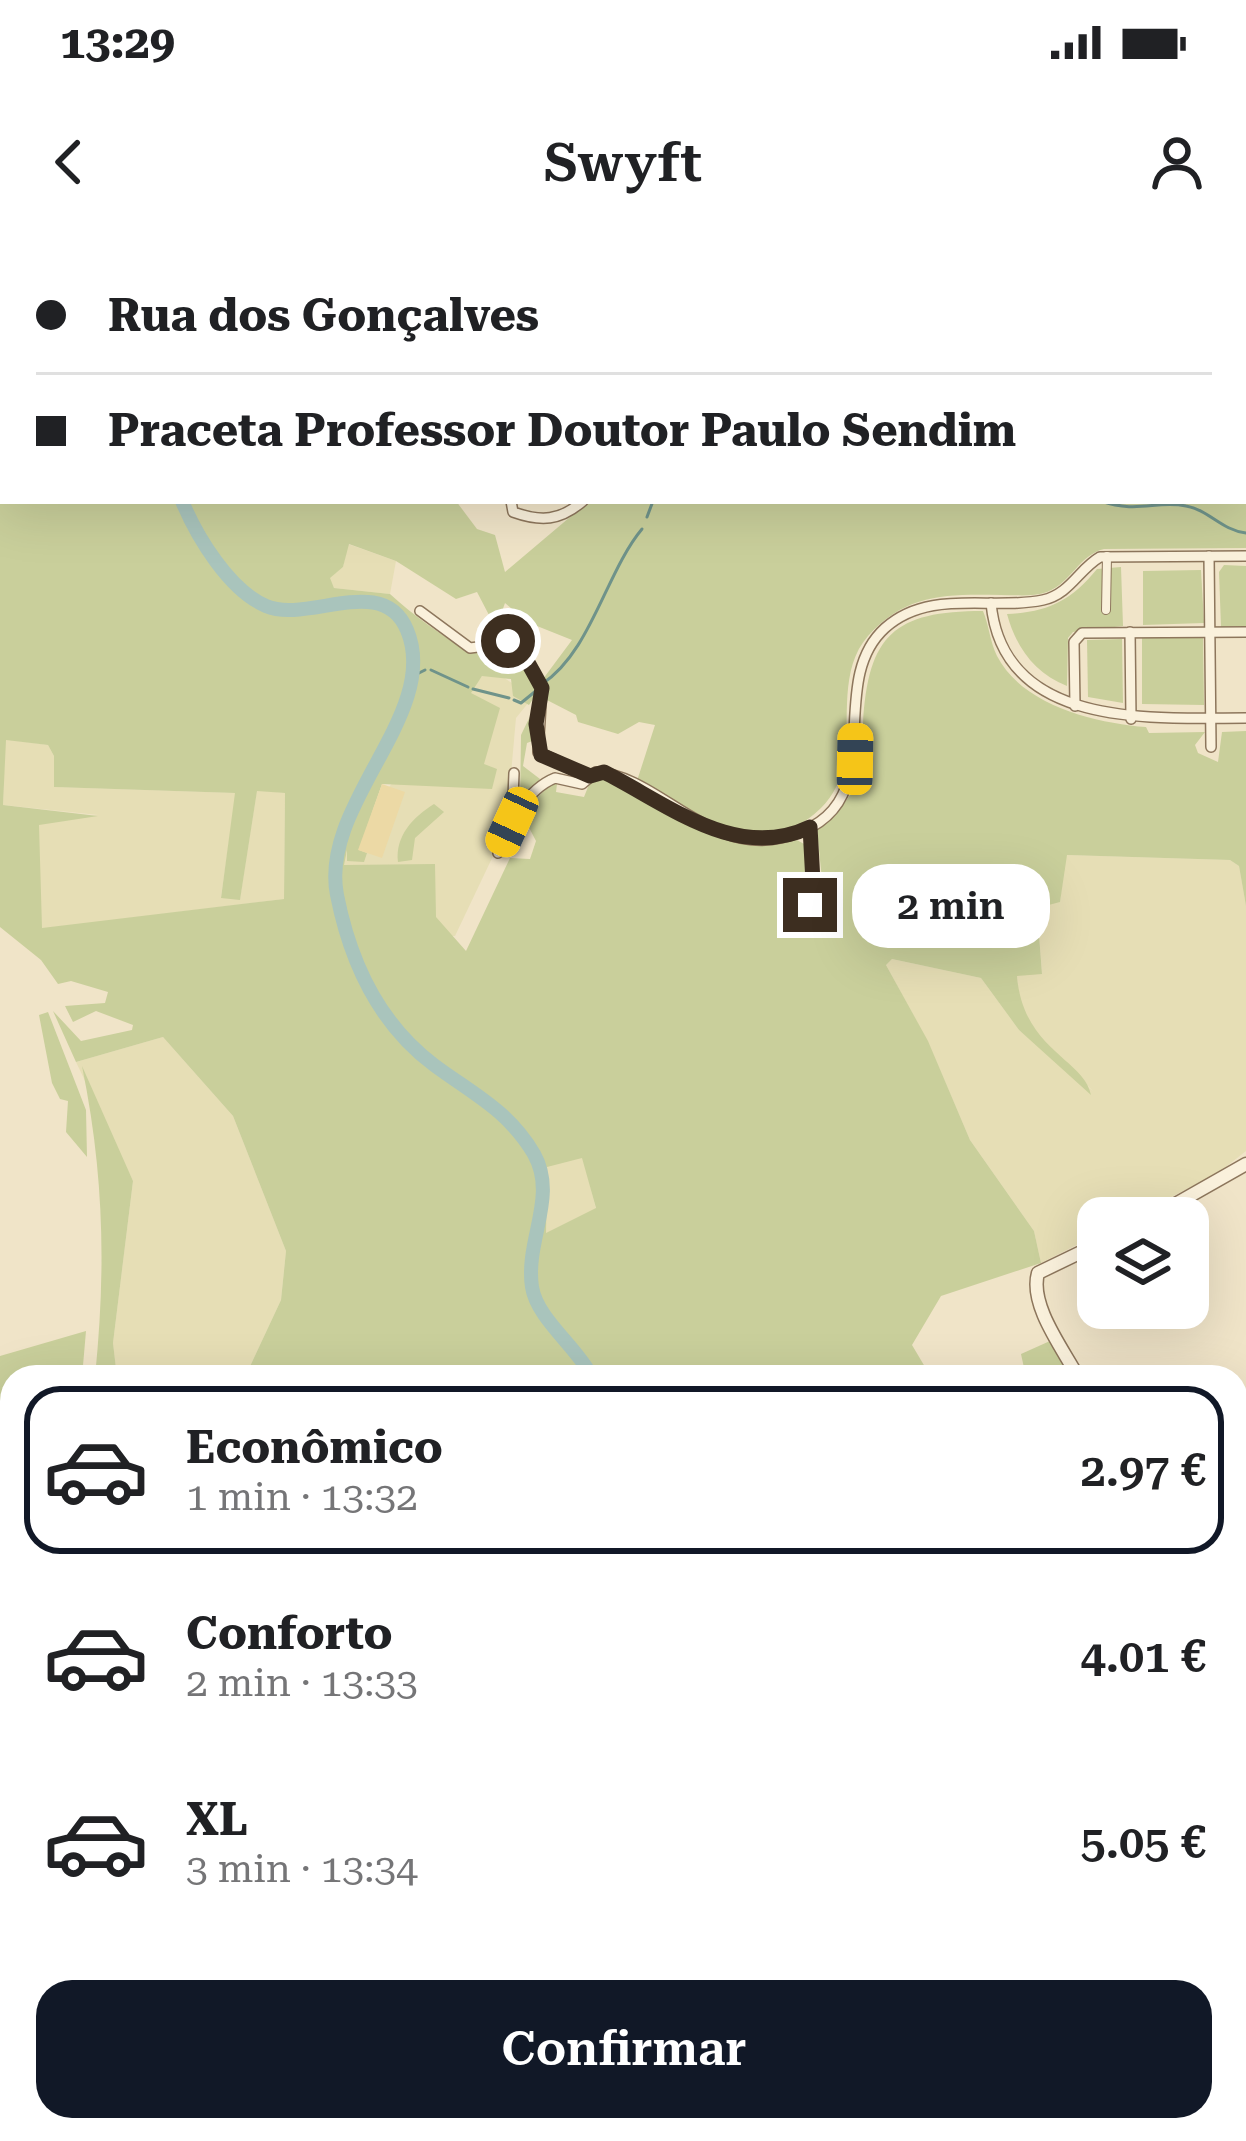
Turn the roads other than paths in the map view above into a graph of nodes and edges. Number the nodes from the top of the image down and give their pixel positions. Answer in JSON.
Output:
{"nodes":[{"id":1,"x":577,"y":504,"type":"edge"},
{"id":2,"x":512,"y":506,"type":"edge"},
{"id":3,"x":1107,"y":556,"type":"junction"},
{"id":4,"x":1209,"y":556,"type":"junction"},
{"id":5,"x":1246,"y":556,"type":"edge"},
{"id":6,"x":991,"y":603,"type":"junction"},
{"id":7,"x":1106,"y":610,"type":"dead end"},
{"id":8,"x":420,"y":611,"type":"dead end"},
{"id":9,"x":1130,"y":632,"type":"junction"},
{"id":10,"x":1210,"y":632,"type":"junction"},
{"id":11,"x":1246,"y":632,"type":"edge"},
{"id":12,"x":1075,"y":706,"type":"junction"},
{"id":13,"x":1211,"y":718,"type":"junction"},
{"id":14,"x":1246,"y":718,"type":"edge"},
{"id":15,"x":1131,"y":719,"type":"junction"},
{"id":16,"x":1210,"y":747,"type":"dead end"},
{"id":17,"x":514,"y":772,"type":"dead end"},
{"id":18,"x":590,"y":776,"type":"junction"},
{"id":19,"x":512,"y":822,"type":"junction"},
{"id":20,"x":810,"y":827,"type":"junction"},
{"id":21,"x":498,"y":853,"type":"dead end"},
{"id":22,"x":813,"y":882,"type":"dead end"},
{"id":23,"x":1246,"y":1164,"type":"edge"},
{"id":24,"x":1188,"y":1197,"type":"edge"},
{"id":25,"x":1077,"y":1254,"type":"edge"},
{"id":26,"x":1071,"y":1365,"type":"edge"}],
"edges":[{"from":1,"to":2,"type":"street"},
{"from":3,"to":4,"type":"street"},
{"from":3,"to":6,"type":"street"},
{"from":3,"to":7,"type":"street"},
{"from":4,"to":5,"type":"street"},
{"from":4,"to":10,"type":"street"},
{"from":6,"to":12,"type":"street"},
{"from":6,"to":20,"type":"street"},
{"from":8,"to":18,"type":"street"},
{"from":9,"to":10,"type":"street"},
{"from":9,"to":12,"type":"street"},
{"from":9,"to":15,"type":"street"},
{"from":10,"to":11,"type":"street"},
{"from":10,"to":13,"type":"street"},
{"from":12,"to":15,"type":"street"},
{"from":13,"to":14,"type":"street"},
{"from":13,"to":15,"type":"street"},
{"from":13,"to":16,"type":"street"},
{"from":17,"to":19,"type":"street"},
{"from":18,"to":19,"type":"street"},
{"from":18,"to":20,"type":"street"},
{"from":19,"to":21,"type":"street"},
{"from":20,"to":22,"type":"street"},
{"from":23,"to":24,"type":"street"},
{"from":25,"to":26,"type":"street"}]}
